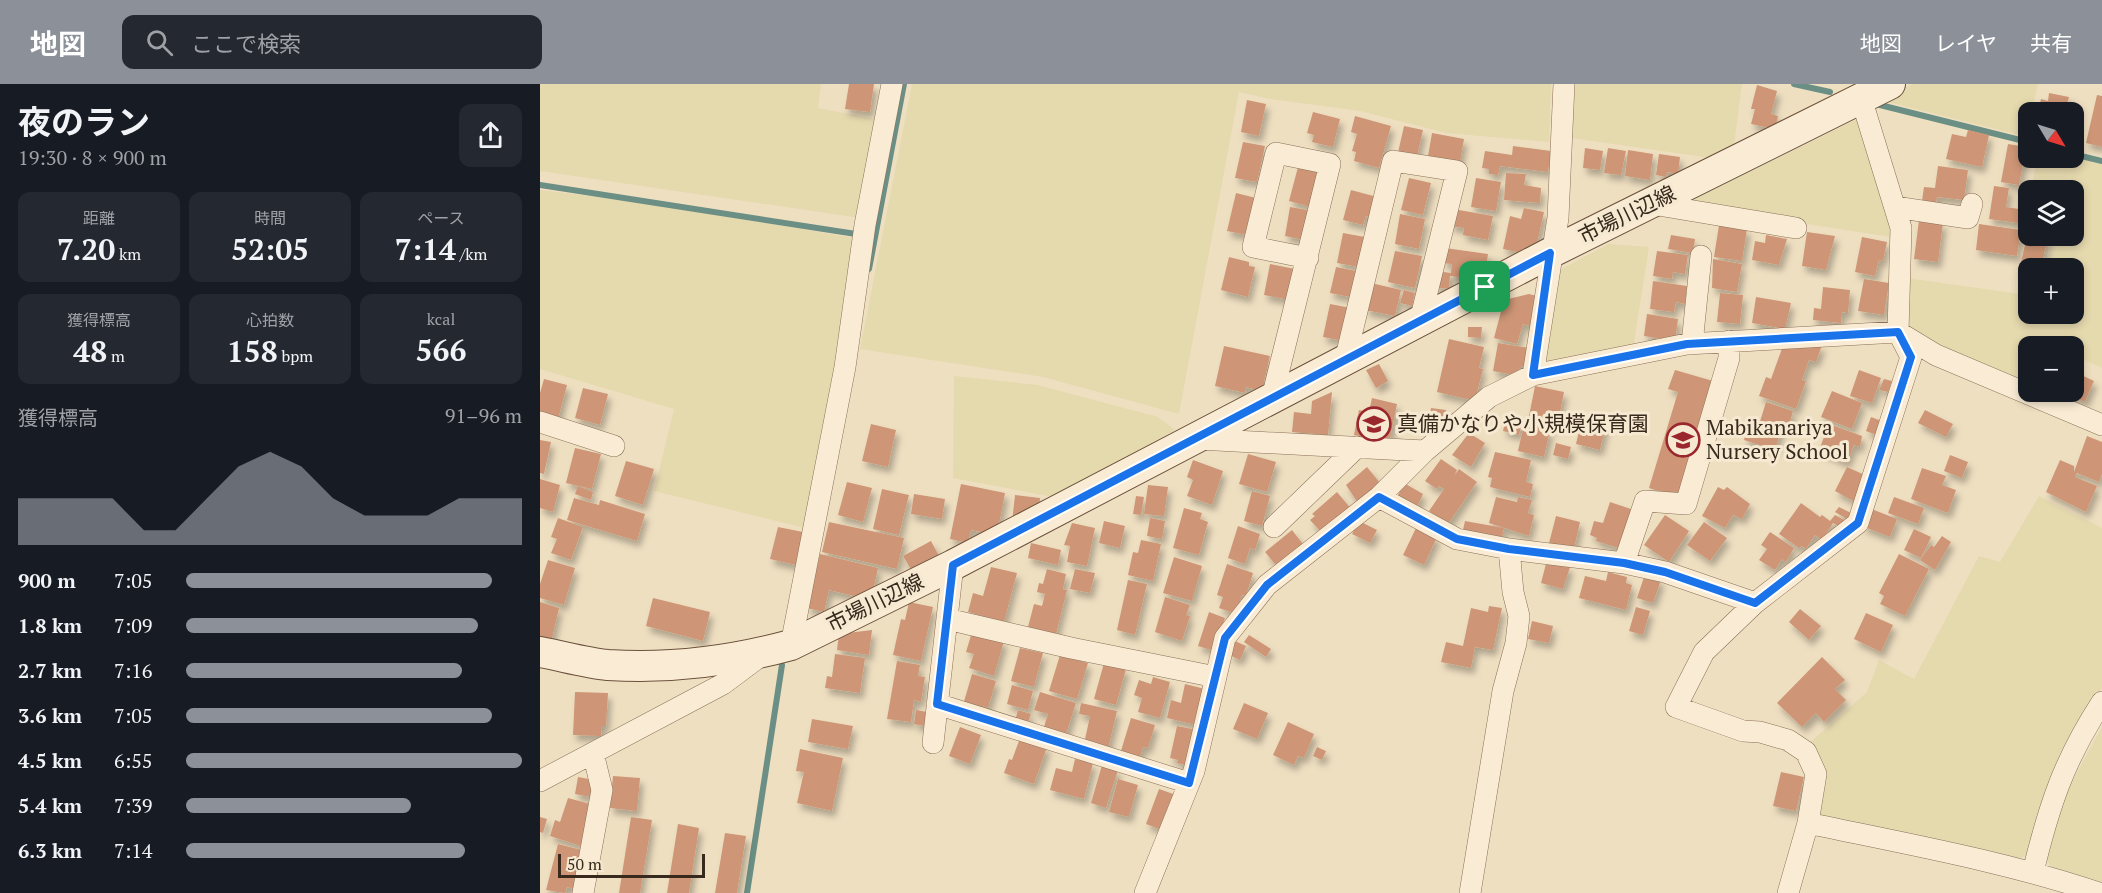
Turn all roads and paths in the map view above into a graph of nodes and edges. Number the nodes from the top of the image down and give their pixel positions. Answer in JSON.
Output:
{"nodes":[{"id":1,"x":892,"y":84,"type":"edge"},
{"id":2,"x":1564,"y":84,"type":"edge"},
{"id":3,"x":1873,"y":90,"type":"edge"},
{"id":4,"x":1652,"y":204,"type":"junction"},
{"id":5,"x":1972,"y":204,"type":"dead end"},
{"id":6,"x":1895,"y":207,"type":"junction"},
{"id":7,"x":1796,"y":228,"type":"dead end"},
{"id":8,"x":1550,"y":253,"type":"junction"},
{"id":9,"x":1701,"y":256,"type":"dead end"},
{"id":10,"x":1308,"y":258,"type":"junction"},
{"id":11,"x":1420,"y":321,"type":"junction"},
{"id":12,"x":1898,"y":332,"type":"junction"},
{"id":13,"x":1729,"y":341,"type":"junction"},
{"id":14,"x":1692,"y":344,"type":"junction"},
{"id":15,"x":1345,"y":361,"type":"junction"},
{"id":16,"x":1533,"y":375,"type":"junction"},
{"id":17,"x":1272,"y":399,"type":"junction"},
{"id":18,"x":540,"y":422,"type":"edge"},
{"id":19,"x":2102,"y":425,"type":"edge"},
{"id":20,"x":1197,"y":439,"type":"junction"},
{"id":21,"x":614,"y":446,"type":"dead end"},
{"id":22,"x":1357,"y":447,"type":"junction"},
{"id":23,"x":1425,"y":451,"type":"junction"},
{"id":24,"x":1379,"y":497,"type":"junction"},
{"id":25,"x":1274,"y":527,"type":"dead end"},
{"id":26,"x":1509,"y":549,"type":"junction"},
{"id":27,"x":1624,"y":563,"type":"junction"},
{"id":28,"x":953,"y":565,"type":"junction"},
{"id":29,"x":1755,"y":603,"type":"junction"},
{"id":30,"x":947,"y":619,"type":"junction"},
{"id":31,"x":778,"y":649,"type":"junction"},
{"id":32,"x":540,"y":652,"type":"edge"},
{"id":33,"x":1216,"y":677,"type":"junction"},
{"id":34,"x":2102,"y":702,"type":"edge"},
{"id":35,"x":937,"y":704,"type":"junction"},
{"id":36,"x":933,"y":743,"type":"dead end"},
{"id":37,"x":593,"y":753,"type":"junction"},
{"id":38,"x":540,"y":781,"type":"edge"},
{"id":39,"x":1189,"y":783,"type":"junction"},
{"id":40,"x":1809,"y":823,"type":"junction"},
{"id":41,"x":2033,"y":872,"type":"junction"},
{"id":42,"x":583,"y":893,"type":"edge"},
{"id":43,"x":1145,"y":893,"type":"edge"},
{"id":44,"x":1470,"y":893,"type":"edge"},
{"id":45,"x":1788,"y":893,"type":"edge"},
{"id":46,"x":2099,"y":893,"type":"edge"}],
"edges":[{"from":1,"to":31,"type":"street"},
{"from":2,"to":8,"type":"street"},
{"from":3,"to":4,"type":"main road","name":"市場川辺線"},
{"from":3,"to":6,"type":"street"},
{"from":4,"to":7,"type":"street"},
{"from":4,"to":8,"type":"main road","name":"市場川辺線"},
{"from":5,"to":6,"type":"street"},
{"from":6,"to":12,"type":"street"},
{"from":8,"to":11,"type":"main road","name":"市場川辺線"},
{"from":8,"to":16,"type":"street"},
{"from":9,"to":14,"type":"street"},
{"from":10,"to":10,"type":"street"},
{"from":10,"to":17,"type":"street"},
{"from":11,"to":15,"type":"main road","name":"市場川辺線"},
{"from":11,"to":15,"type":"street"},
{"from":12,"to":13,"type":"street"},
{"from":12,"to":19,"type":"street"},
{"from":12,"to":29,"type":"street"},
{"from":13,"to":14,"type":"street"},
{"from":13,"to":27,"type":"street"},
{"from":14,"to":16,"type":"street"},
{"from":15,"to":17,"type":"main road","name":"市場川辺線"},
{"from":16,"to":23,"type":"street"},
{"from":17,"to":20,"type":"main road","name":"市場川辺線"},
{"from":18,"to":21,"type":"street"},
{"from":20,"to":22,"type":"street"},
{"from":20,"to":28,"type":"main road","name":"市場川辺線"},
{"from":22,"to":23,"type":"street"},
{"from":22,"to":25,"type":"street"},
{"from":23,"to":24,"type":"street"},
{"from":24,"to":26,"type":"street"},
{"from":24,"to":33,"type":"street"},
{"from":26,"to":27,"type":"street"},
{"from":26,"to":44,"type":"street"},
{"from":27,"to":29,"type":"street"},
{"from":28,"to":30,"type":"street"},
{"from":28,"to":31,"type":"main road","name":"市場川辺線"},
{"from":29,"to":40,"type":"street"},
{"from":30,"to":33,"type":"street"},
{"from":30,"to":35,"type":"street"},
{"from":31,"to":32,"type":"main road","name":"市場川辺線"},
{"from":31,"to":37,"type":"street"},
{"from":33,"to":39,"type":"street"},
{"from":34,"to":41,"type":"street"},
{"from":35,"to":36,"type":"street"},
{"from":35,"to":39,"type":"street"},
{"from":37,"to":38,"type":"street"},
{"from":37,"to":42,"type":"street"},
{"from":39,"to":43,"type":"street"},
{"from":40,"to":41,"type":"street"},
{"from":40,"to":45,"type":"street"},
{"from":41,"to":46,"type":"street"}]}
